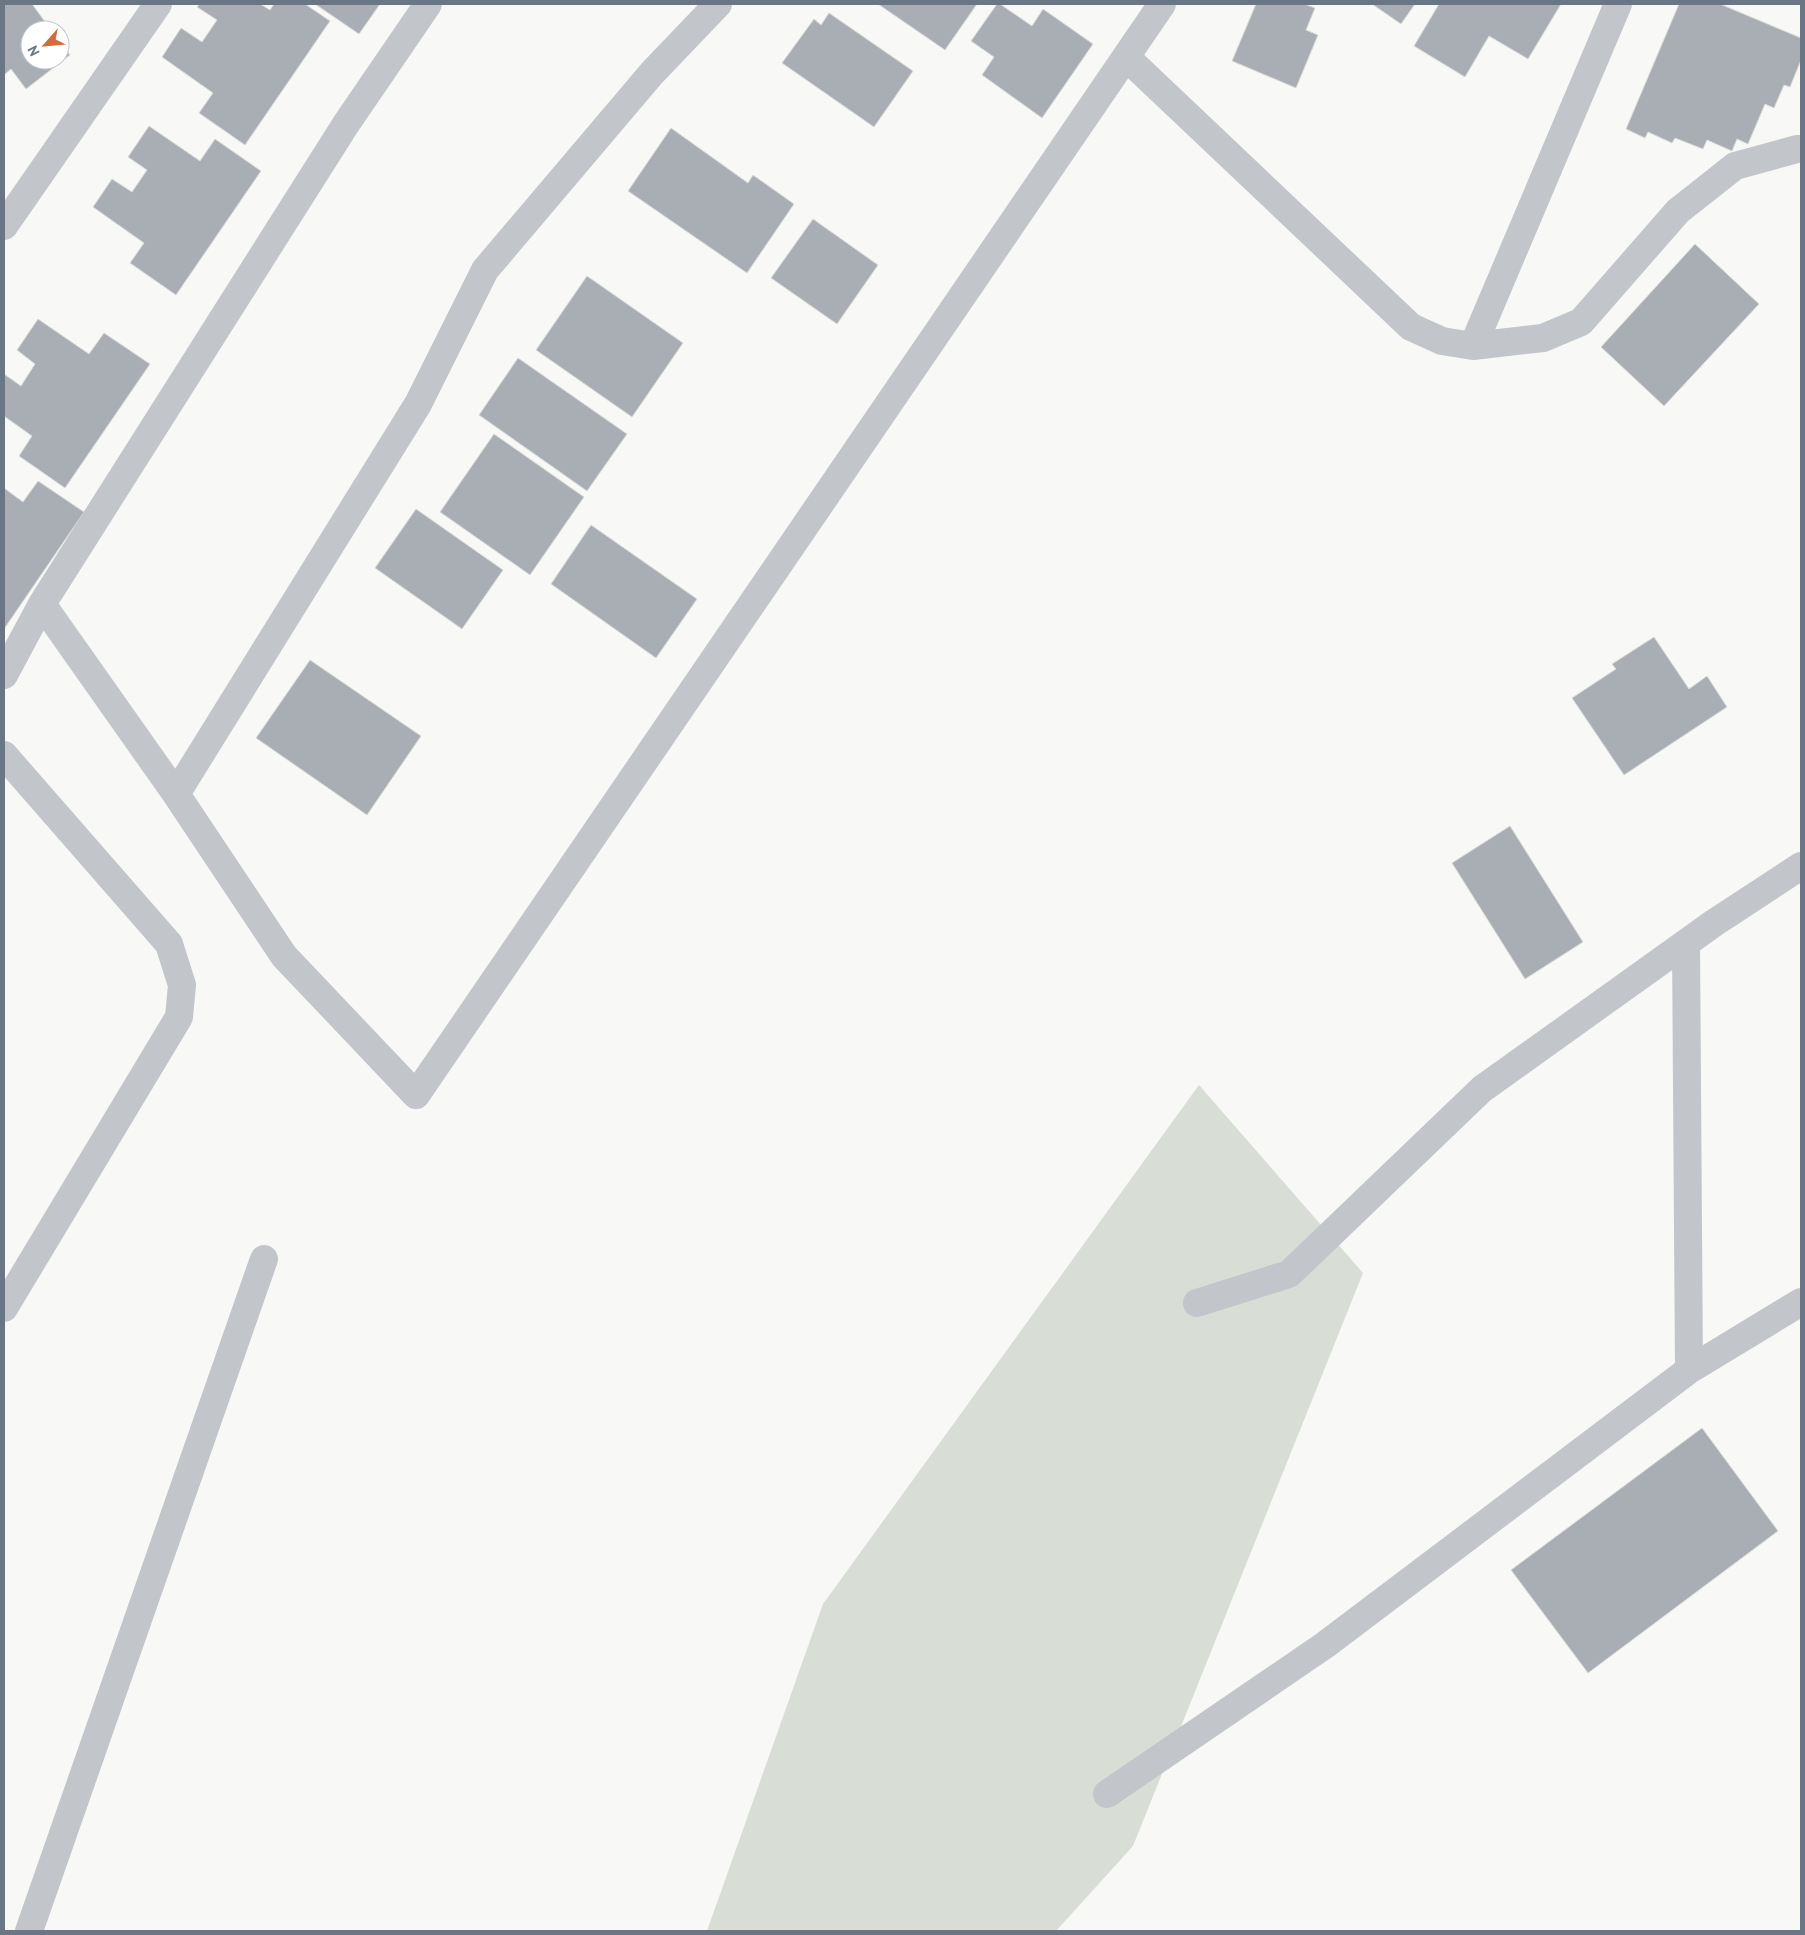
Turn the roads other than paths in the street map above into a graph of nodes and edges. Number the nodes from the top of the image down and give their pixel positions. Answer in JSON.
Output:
{"nodes":[{"id":1,"x":158,"y":4,"type":"edge"},
{"id":2,"x":428,"y":4,"type":"edge"},
{"id":3,"x":718,"y":4,"type":"edge"},
{"id":4,"x":1162,"y":4,"type":"edge"},
{"id":5,"x":1618,"y":4,"type":"edge"},
{"id":6,"x":1126,"y":57,"type":"junction"},
{"id":7,"x":1800,"y":146,"type":"edge"},
{"id":8,"x":4,"y":226,"type":"edge"},
{"id":9,"x":1473,"y":346,"type":"junction"},
{"id":10,"x":42,"y":604,"type":"junction"},
{"id":11,"x":4,"y":675,"type":"edge"},
{"id":12,"x":4,"y":755,"type":"edge"},
{"id":13,"x":176,"y":794,"type":"junction"},
{"id":14,"x":1801,"y":866,"type":"edge"},
{"id":15,"x":1686,"y":944,"type":"junction"},
{"id":16,"x":264,"y":1259,"type":"dead end"},
{"id":17,"x":1801,"y":1302,"type":"edge"},
{"id":18,"x":1197,"y":1303,"type":"dead end"},
{"id":19,"x":4,"y":1308,"type":"edge"},
{"id":20,"x":1689,"y":1370,"type":"junction"},
{"id":21,"x":1107,"y":1794,"type":"dead end"},
{"id":22,"x":29,"y":1931,"type":"edge"}],
"edges":[{"from":1,"to":8,"type":"street"},
{"from":2,"to":10,"type":"street"},
{"from":3,"to":13,"type":"street"},
{"from":4,"to":6,"type":"street"},
{"from":5,"to":9,"type":"street"},
{"from":6,"to":9,"type":"street"},
{"from":6,"to":13,"type":"street"},
{"from":7,"to":9,"type":"street"},
{"from":10,"to":11,"type":"street"},
{"from":10,"to":13,"type":"street"},
{"from":12,"to":19,"type":"street"},
{"from":14,"to":15,"type":"street"},
{"from":15,"to":18,"type":"street"},
{"from":15,"to":20,"type":"street"},
{"from":16,"to":22,"type":"street"},
{"from":17,"to":20,"type":"street"},
{"from":20,"to":21,"type":"street"}]}
